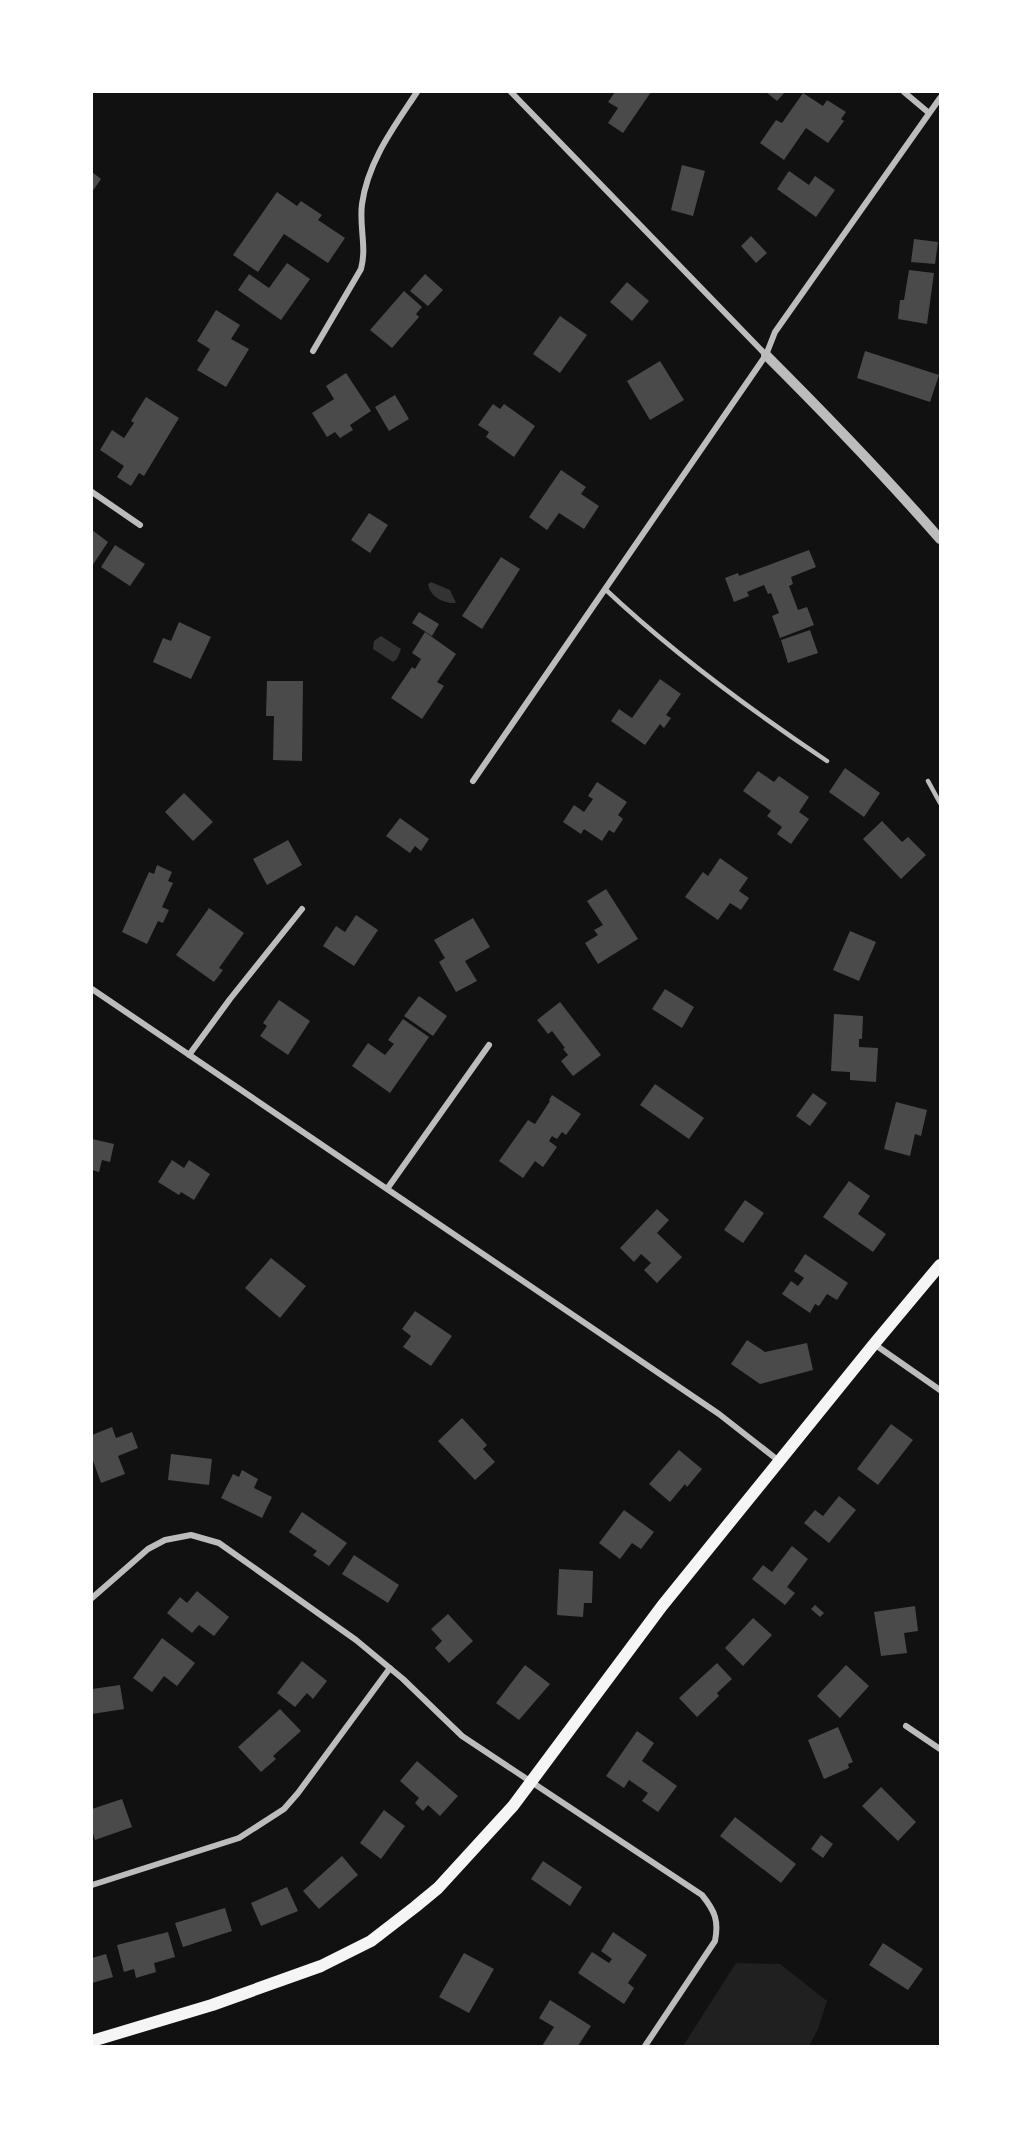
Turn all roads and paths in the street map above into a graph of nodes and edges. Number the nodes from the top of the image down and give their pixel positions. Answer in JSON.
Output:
{"nodes":[{"id":1,"x":417,"y":92,"type":"edge"},
{"id":2,"x":511,"y":92,"type":"edge"},
{"id":3,"x":904,"y":92,"type":"edge"},
{"id":4,"x":940,"y":98,"type":"edge"},
{"id":5,"x":929,"y":113,"type":"junction"},
{"id":6,"x":313,"y":351,"type":"dead end"},
{"id":7,"x":766,"y":355,"type":"junction"},
{"id":8,"x":92,"y":492,"type":"edge"},
{"id":9,"x":140,"y":525,"type":"dead end"},
{"id":10,"x":940,"y":539,"type":"edge"},
{"id":11,"x":605,"y":589,"type":"junction"},
{"id":12,"x":827,"y":761,"type":"dead end"},
{"id":13,"x":473,"y":781,"type":"dead end"},
{"id":14,"x":928,"y":781,"type":"dead end"},
{"id":15,"x":940,"y":803,"type":"edge"},
{"id":16,"x":302,"y":909,"type":"dead end"},
{"id":17,"x":92,"y":988,"type":"edge"},
{"id":18,"x":489,"y":1045,"type":"dead end"},
{"id":19,"x":189,"y":1055,"type":"junction"},
{"id":20,"x":387,"y":1189,"type":"junction"},
{"id":21,"x":940,"y":1265,"type":"edge"},
{"id":22,"x":874,"y":1344,"type":"junction"},
{"id":23,"x":940,"y":1390,"type":"edge"},
{"id":24,"x":779,"y":1461,"type":"junction"},
{"id":25,"x":92,"y":1598,"type":"edge"},
{"id":26,"x":390,"y":1668,"type":"junction"},
{"id":27,"x":906,"y":1726,"type":"dead end"},
{"id":28,"x":940,"y":1749,"type":"edge"},
{"id":29,"x":531,"y":1782,"type":"junction"},
{"id":30,"x":92,"y":1885,"type":"edge"},
{"id":31,"x":92,"y":2041,"type":"edge"},
{"id":32,"x":645,"y":2046,"type":"edge"}],
"edges":[{"from":1,"to":6,"type":"street"},
{"from":2,"to":7,"type":"street"},
{"from":3,"to":5,"type":"street"},
{"from":4,"to":5,"type":"street"},
{"from":5,"to":7,"type":"street"},
{"from":7,"to":10,"type":"street"},
{"from":7,"to":11,"type":"street"},
{"from":8,"to":9,"type":"street"},
{"from":11,"to":12,"type":"lane"},
{"from":11,"to":13,"type":"street"},
{"from":14,"to":15,"type":"lane"},
{"from":16,"to":19,"type":"street"},
{"from":17,"to":19,"type":"street"},
{"from":18,"to":20,"type":"street"},
{"from":19,"to":20,"type":"street"},
{"from":20,"to":24,"type":"street"},
{"from":21,"to":22,"type":"main road"},
{"from":22,"to":23,"type":"street"},
{"from":22,"to":24,"type":"main road"},
{"from":24,"to":29,"type":"main road"},
{"from":25,"to":26,"type":"street"},
{"from":26,"to":29,"type":"street"},
{"from":26,"to":30,"type":"street"},
{"from":27,"to":28,"type":"street"},
{"from":29,"to":31,"type":"main road"},
{"from":29,"to":32,"type":"street"}]}
